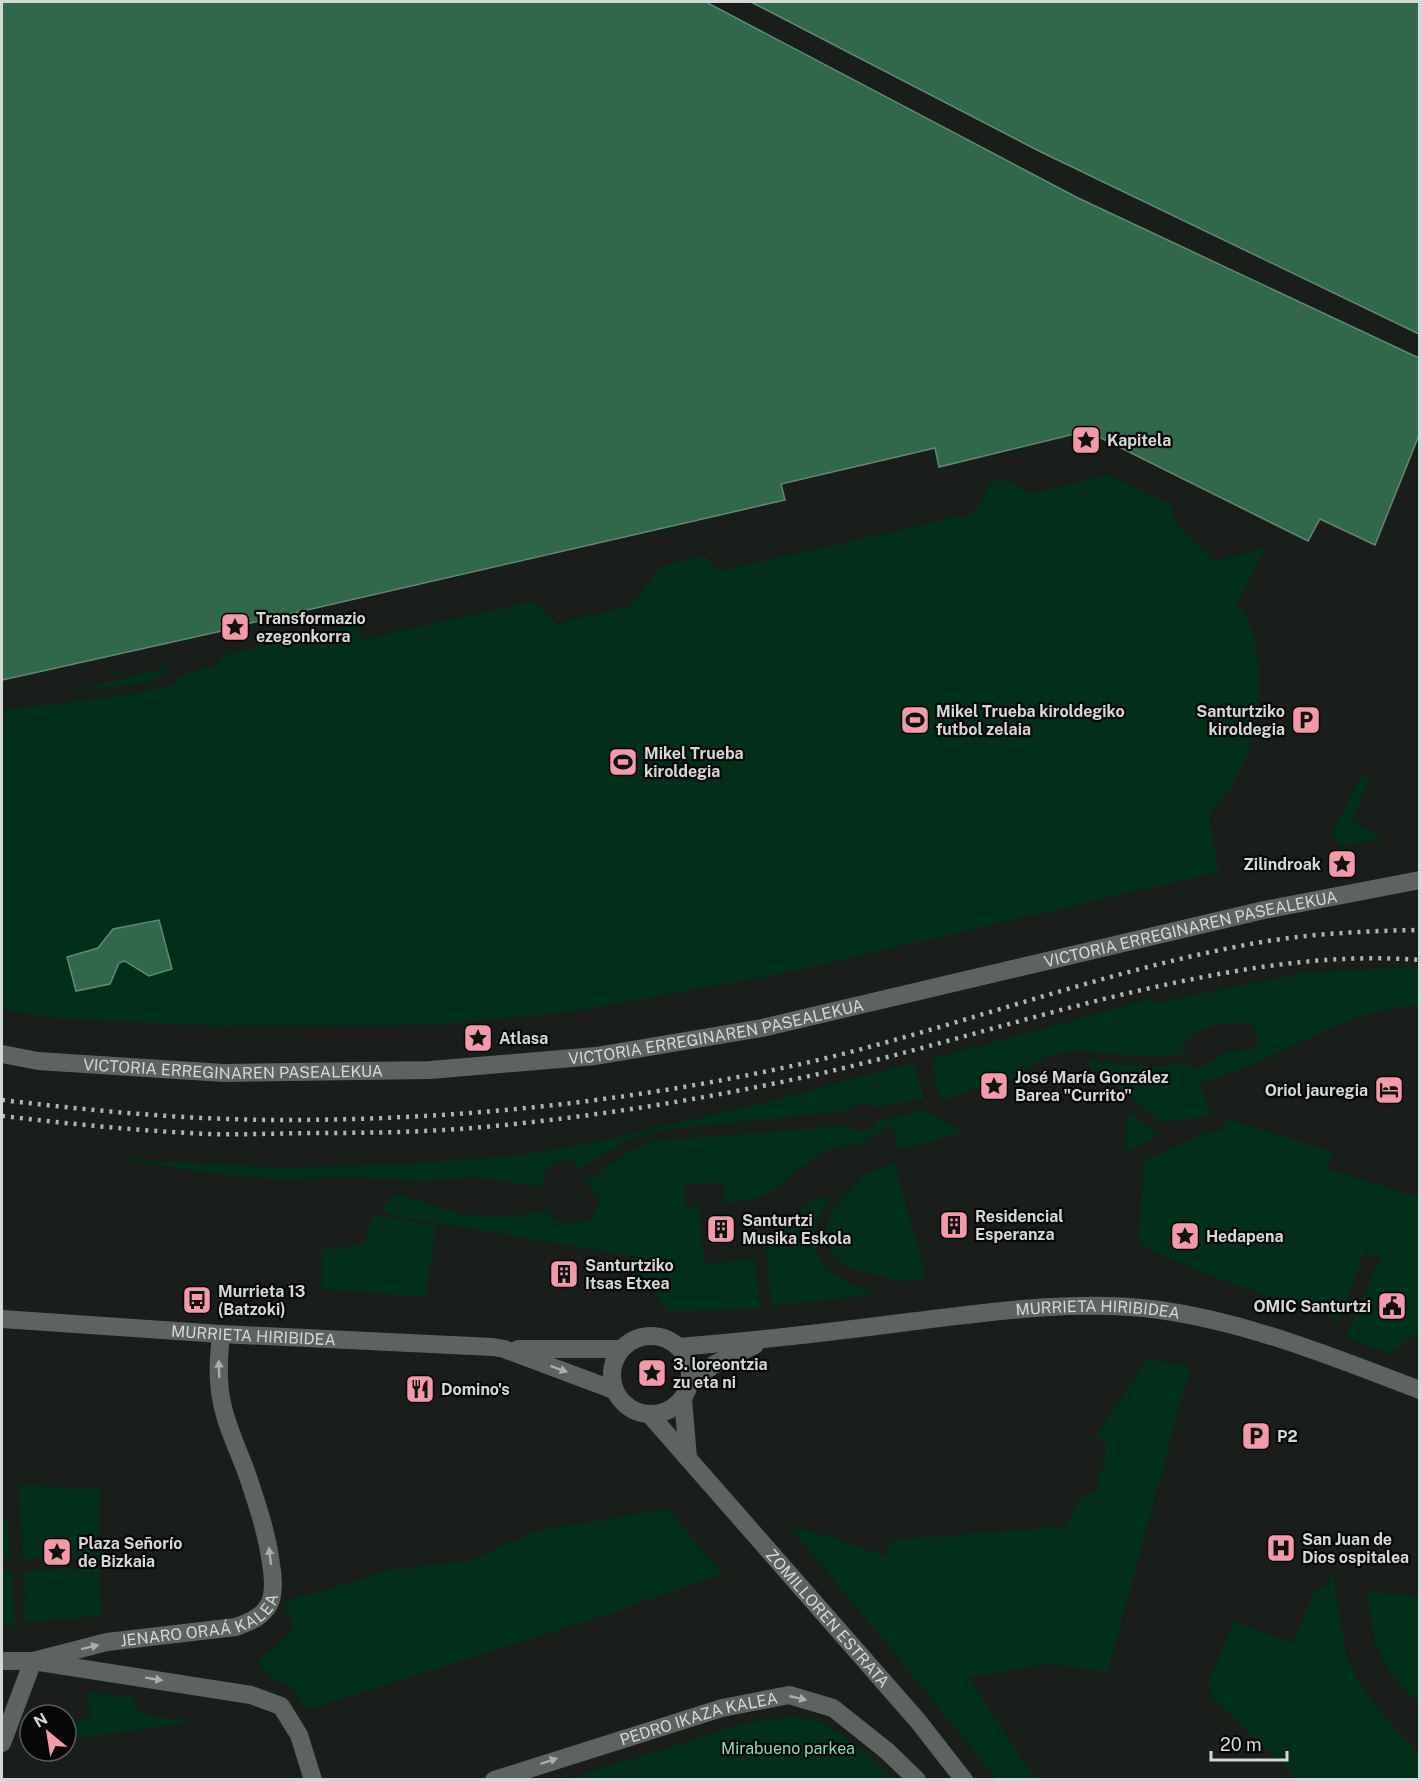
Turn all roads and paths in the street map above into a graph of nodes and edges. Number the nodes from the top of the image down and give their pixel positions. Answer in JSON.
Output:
{"nodes":[{"id":1,"x":1419,"y":880,"type":"edge"},
{"id":2,"x":2,"y":1054,"type":"edge"},
{"id":3,"x":2,"y":1319,"type":"edge"},
{"id":4,"x":221,"y":1334,"type":"junction"},
{"id":5,"x":765,"y":1340,"type":"junction"},
{"id":6,"x":678,"y":1347,"type":"junction"},
{"id":7,"x":504,"y":1349,"type":"junction"},
{"id":8,"x":621,"y":1349,"type":"junction"},
{"id":9,"x":690,"y":1381,"type":"junction"},
{"id":10,"x":614,"y":1390,"type":"junction"},
{"id":11,"x":1419,"y":1390,"type":"edge"},
{"id":12,"x":682,"y":1399,"type":"junction"},
{"id":13,"x":650,"y":1414,"type":"junction"},
{"id":14,"x":688,"y":1458,"type":"junction"},
{"id":15,"x":33,"y":1660,"type":"junction"},
{"id":16,"x":2,"y":1661,"type":"edge"},
{"id":17,"x":2,"y":1743,"type":"edge"},
{"id":18,"x":313,"y":1779,"type":"edge"},
{"id":19,"x":494,"y":1779,"type":"edge"},
{"id":20,"x":917,"y":1779,"type":"edge"},
{"id":21,"x":964,"y":1779,"type":"edge"}],
"edges":[{"from":1,"to":2,"type":"street","name":"VICTORIA ERREGINAREN PASEALEKUA"},
{"from":3,"to":4,"type":"street","name":"MURRIETA HIRIBIDEA"},
{"from":4,"to":7,"type":"street","name":"MURRIETA HIRIBIDEA"},
{"from":15,"to":4,"type":"street","name":"JENARO ORAÁ KALEA","one_way":true},
{"from":5,"to":6,"type":"street","name":"MURRIETA HIRIBIDEA"},
{"from":5,"to":9,"type":"street","name":"MURRIETA HIRIBIDEA"},
{"from":5,"to":11,"type":"street","name":"MURRIETA HIRIBIDEA"},
{"from":6,"to":8,"type":"street"},
{"from":6,"to":9,"type":"street"},
{"from":7,"to":8,"type":"street","name":"MURRIETA HIRIBIDEA"},
{"from":7,"to":10,"type":"street","name":"MURRIETA HIRIBIDEA","one_way":true},
{"from":8,"to":10,"type":"street"},
{"from":9,"to":12,"type":"street"},
{"from":10,"to":13,"type":"street"},
{"from":12,"to":13,"type":"street"},
{"from":12,"to":14,"type":"street"},
{"from":13,"to":14,"type":"street","name":"ZOMILLOREN ESTRATA"},
{"from":14,"to":21,"type":"street","name":"ZOMILLOREN ESTRATA"},
{"from":15,"to":16,"type":"street","name":"JENARO ORAÁ KALEA"},
{"from":15,"to":17,"type":"street"},
{"from":15,"to":18,"type":"street","name":"JENARO ORAÁ KALEA","one_way":true},
{"from":19,"to":20,"type":"street","name":"PEDRO IKAZA KALEA","one_way":true}]}
